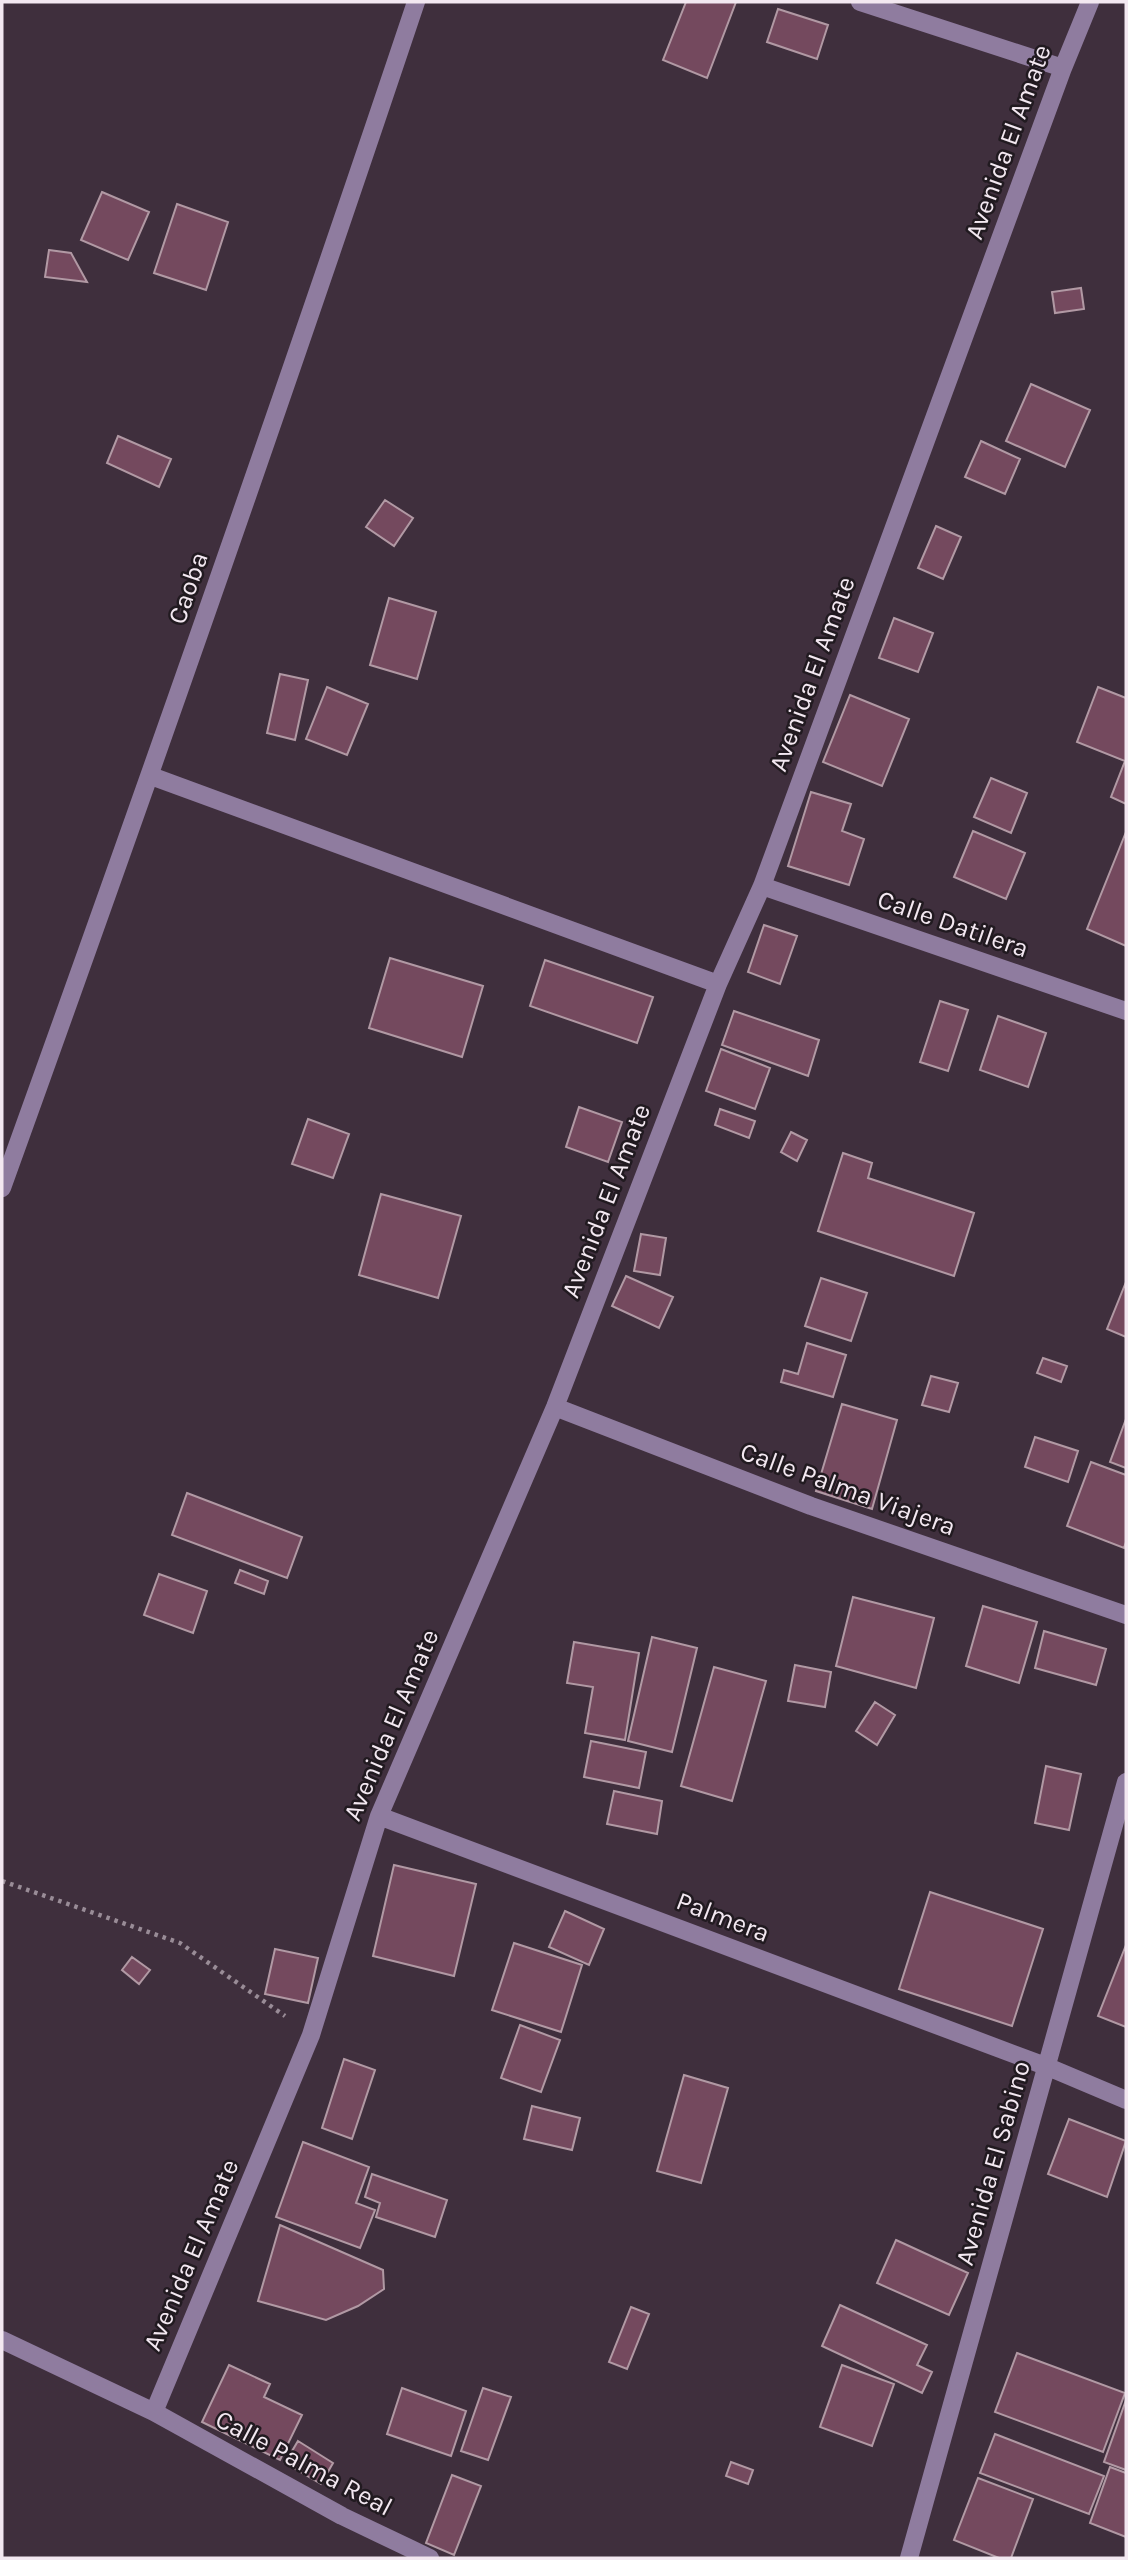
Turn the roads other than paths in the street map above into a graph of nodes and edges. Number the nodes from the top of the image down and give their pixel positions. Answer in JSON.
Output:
{"nodes":[{"id":1,"x":416,"y":2,"type":"edge"},
{"id":2,"x":860,"y":2,"type":"edge"},
{"id":3,"x":1090,"y":2,"type":"edge"},
{"id":4,"x":1063,"y":68,"type":"junction"},
{"id":5,"x":151,"y":776,"type":"junction"},
{"id":6,"x":762,"y":886,"type":"junction"},
{"id":7,"x":718,"y":984,"type":"junction"},
{"id":8,"x":1126,"y":1011,"type":"edge"},
{"id":9,"x":2,"y":1188,"type":"edge"},
{"id":10,"x":555,"y":1407,"type":"junction"},
{"id":11,"x":1126,"y":1615,"type":"edge"},
{"id":12,"x":1126,"y":1782,"type":"edge"},
{"id":13,"x":379,"y":1816,"type":"junction"},
{"id":14,"x":1048,"y":2067,"type":"junction"},
{"id":15,"x":1126,"y":2100,"type":"edge"},
{"id":16,"x":2,"y":2340,"type":"edge"},
{"id":17,"x":154,"y":2413,"type":"junction"},
{"id":18,"x":430,"y":2558,"type":"edge"},
{"id":19,"x":909,"y":2558,"type":"edge"}],
"edges":[{"from":1,"to":5,"type":"street","name":"Caoba"},
{"from":2,"to":4,"type":"street"},
{"from":3,"to":4,"type":"street","name":"Avenida El Amate"},
{"from":4,"to":6,"type":"street","name":"Avenida El Amate"},
{"from":5,"to":7,"type":"street"},
{"from":5,"to":9,"type":"street","name":"Caoba"},
{"from":6,"to":7,"type":"street","name":"Avenida El Amate"},
{"from":6,"to":8,"type":"street","name":"Calle Datilera"},
{"from":7,"to":10,"type":"street","name":"Avenida El Amate"},
{"from":10,"to":11,"type":"street","name":"Calle Palma Viajera"},
{"from":10,"to":13,"type":"street","name":"Avenida El Amate"},
{"from":12,"to":14,"type":"street","name":"Avenida El Sabino"},
{"from":13,"to":14,"type":"street","name":"Palmera"},
{"from":13,"to":17,"type":"street","name":"Avenida El Amate"},
{"from":14,"to":15,"type":"street","name":"Palmera"},
{"from":14,"to":19,"type":"street","name":"Avenida El Sabino"},
{"from":16,"to":17,"type":"street","name":"Calle Palma Real"},
{"from":17,"to":18,"type":"street","name":"Calle Palma Real"}]}
